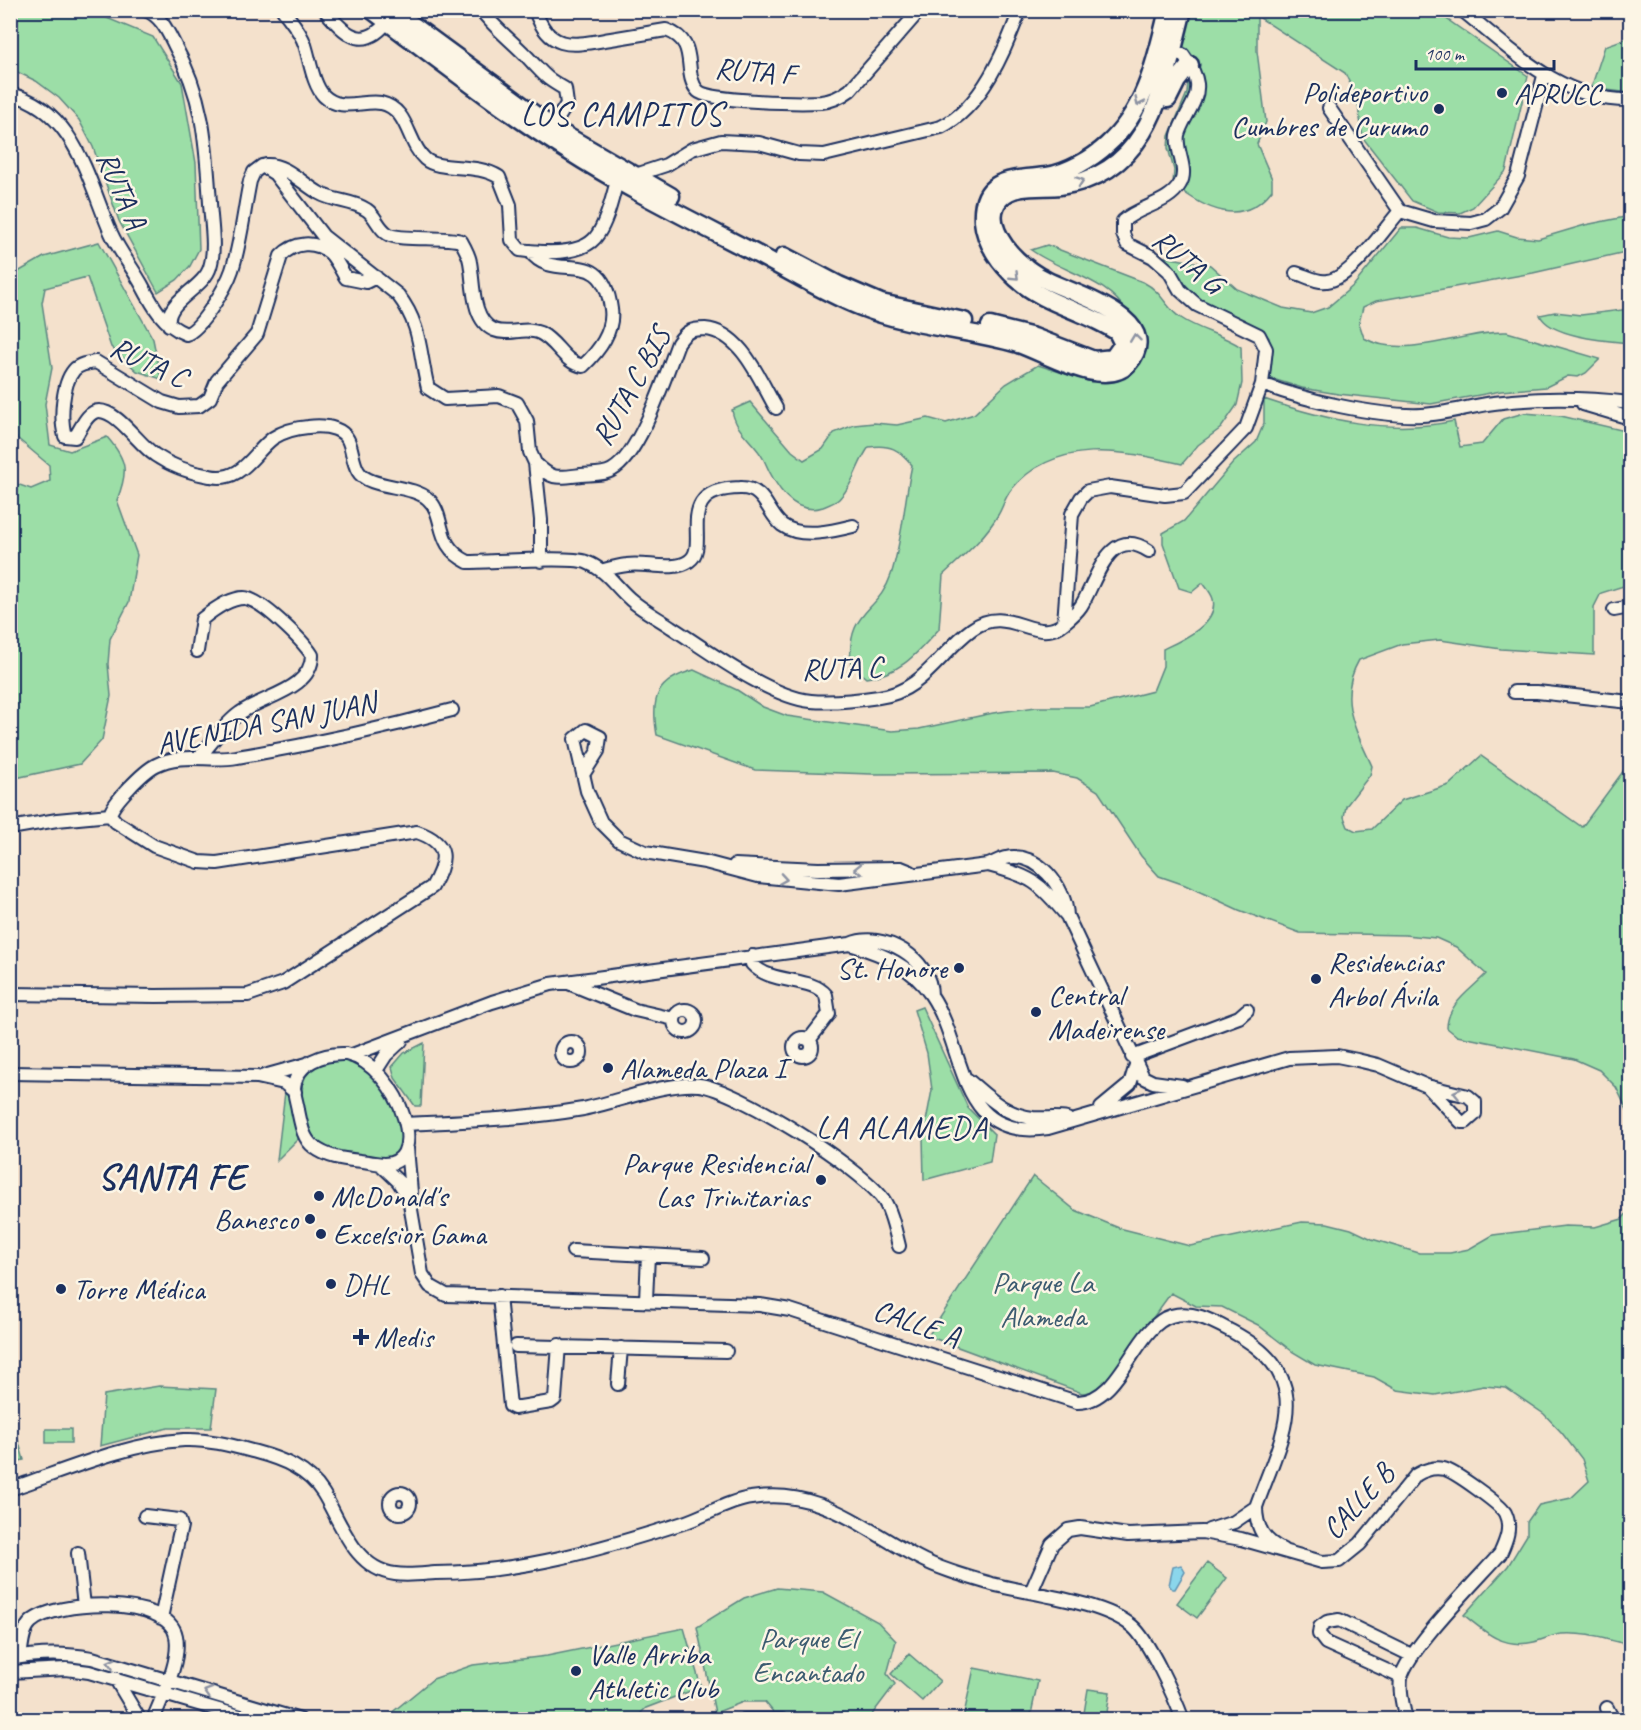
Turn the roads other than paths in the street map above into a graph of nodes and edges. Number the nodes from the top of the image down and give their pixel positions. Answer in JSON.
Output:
{"nodes":[{"id":1,"x":283,"y":10,"type":"edge"},
{"id":2,"x":325,"y":10,"type":"edge"},
{"id":3,"x":372,"y":10,"type":"edge"},
{"id":4,"x":481,"y":10,"type":"edge"},
{"id":5,"x":535,"y":10,"type":"edge"},
{"id":6,"x":920,"y":10,"type":"edge"},
{"id":7,"x":1020,"y":10,"type":"edge"},
{"id":8,"x":1168,"y":10,"type":"edge"},
{"id":9,"x":1183,"y":10,"type":"edge"},
{"id":10,"x":1462,"y":10,"type":"edge"},
{"id":11,"x":151,"y":11,"type":"edge"},
{"id":12,"x":392,"y":15,"type":"edge"},
{"id":13,"x":1166,"y":48,"type":"junction"},
{"id":14,"x":1190,"y":65,"type":"junction"},
{"id":15,"x":1544,"y":76,"type":"junction"},
{"id":16,"x":10,"y":94,"type":"edge"},
{"id":17,"x":1630,"y":100,"type":"edge"},
{"id":18,"x":1329,"y":108,"type":"dead end"},
{"id":19,"x":1151,"y":122,"type":"junction"},
{"id":20,"x":549,"y":132,"type":"junction"},
{"id":21,"x":262,"y":166,"type":"junction"},
{"id":22,"x":625,"y":178,"type":"junction"},
{"id":23,"x":1400,"y":211,"type":"junction"},
{"id":24,"x":530,"y":251,"type":"junction"},
{"id":25,"x":1296,"y":273,"type":"dead end"},
{"id":26,"x":376,"y":277,"type":"junction"},
{"id":27,"x":170,"y":325,"type":"junction"},
{"id":28,"x":1262,"y":384,"type":"junction"},
{"id":29,"x":1570,"y":400,"type":"junction"},
{"id":30,"x":1630,"y":403,"type":"edge"},
{"id":31,"x":776,"y":408,"type":"dead end"},
{"id":32,"x":1630,"y":418,"type":"edge"},
{"id":33,"x":535,"y":463,"type":"junction"},
{"id":34,"x":854,"y":526,"type":"dead end"},
{"id":35,"x":1149,"y":551,"type":"dead end"},
{"id":36,"x":541,"y":561,"type":"junction"},
{"id":37,"x":604,"y":570,"type":"junction"},
{"id":38,"x":1630,"y":607,"type":"edge"},
{"id":39,"x":1614,"y":610,"type":"dead end"},
{"id":40,"x":1064,"y":623,"type":"junction"},
{"id":41,"x":197,"y":651,"type":"dead end"},
{"id":42,"x":1514,"y":692,"type":"dead end"},
{"id":43,"x":1630,"y":702,"type":"edge"},
{"id":44,"x":452,"y":710,"type":"dead end"},
{"id":45,"x":200,"y":757,"type":"junction"},
{"id":46,"x":584,"y":773,"type":"dead end"},
{"id":47,"x":110,"y":815,"type":"junction"},
{"id":48,"x":10,"y":828,"type":"edge"},
{"id":49,"x":988,"y":865,"type":"junction"},
{"id":50,"x":726,"y":866,"type":"junction"},
{"id":51,"x":1038,"y":866,"type":"junction"},
{"id":52,"x":818,"y":869,"type":"junction"},
{"id":53,"x":915,"y":873,"type":"junction"},
{"id":54,"x":1030,"y":878,"type":"junction"},
{"id":55,"x":818,"y":883,"type":"junction"},
{"id":56,"x":1067,"y":916,"type":"junction"},
{"id":57,"x":752,"y":956,"type":"junction"},
{"id":58,"x":566,"y":981,"type":"junction"},
{"id":59,"x":10,"y":994,"type":"edge"},
{"id":60,"x":1247,"y":1010,"type":"dead end"},
{"id":61,"x":674,"y":1019,"type":"dead end"},
{"id":62,"x":410,"y":1035,"type":"junction"},
{"id":63,"x":809,"y":1040,"type":"dead end"},
{"id":64,"x":352,"y":1055,"type":"junction"},
{"id":65,"x":1134,"y":1061,"type":"junction"},
{"id":66,"x":307,"y":1064,"type":"junction"},
{"id":67,"x":377,"y":1070,"type":"junction"},
{"id":68,"x":10,"y":1073,"type":"edge"},
{"id":69,"x":257,"y":1077,"type":"junction"},
{"id":70,"x":967,"y":1079,"type":"junction"},
{"id":71,"x":1427,"y":1086,"type":"dead end"},
{"id":72,"x":1186,"y":1087,"type":"junction"},
{"id":73,"x":295,"y":1092,"type":"junction"},
{"id":74,"x":1009,"y":1112,"type":"junction"},
{"id":75,"x":1087,"y":1116,"type":"junction"},
{"id":76,"x":1071,"y":1119,"type":"junction"},
{"id":77,"x":406,"y":1124,"type":"junction"},
{"id":78,"x":1004,"y":1126,"type":"junction"},
{"id":79,"x":407,"y":1148,"type":"junction"},
{"id":80,"x":380,"y":1164,"type":"junction"},
{"id":81,"x":409,"y":1198,"type":"junction"},
{"id":82,"x":899,"y":1246,"type":"dead end"},
{"id":83,"x":573,"y":1251,"type":"dead end"},
{"id":84,"x":648,"y":1255,"type":"junction"},
{"id":85,"x":703,"y":1258,"type":"dead end"},
{"id":86,"x":499,"y":1296,"type":"junction"},
{"id":87,"x":646,"y":1300,"type":"junction"},
{"id":88,"x":559,"y":1345,"type":"junction"},
{"id":89,"x":516,"y":1346,"type":"dead end"},
{"id":90,"x":621,"y":1348,"type":"junction"},
{"id":91,"x":726,"y":1351,"type":"dead end"},
{"id":92,"x":618,"y":1384,"type":"dead end"},
{"id":93,"x":10,"y":1489,"type":"edge"},
{"id":94,"x":1256,"y":1508,"type":"junction"},
{"id":95,"x":145,"y":1516,"type":"dead end"},
{"id":96,"x":1202,"y":1532,"type":"junction"},
{"id":97,"x":1283,"y":1550,"type":"junction"},
{"id":98,"x":78,"y":1553,"type":"dead end"},
{"id":99,"x":1031,"y":1592,"type":"junction"},
{"id":100,"x":84,"y":1606,"type":"junction"},
{"id":101,"x":161,"y":1618,"type":"junction"},
{"id":102,"x":1411,"y":1655,"type":"junction"},
{"id":103,"x":15,"y":1658,"type":"edge"},
{"id":104,"x":10,"y":1672,"type":"edge"},
{"id":105,"x":1401,"y":1677,"type":"junction"},
{"id":106,"x":115,"y":1678,"type":"junction"},
{"id":107,"x":167,"y":1680,"type":"junction"},
{"id":108,"x":162,"y":1694,"type":"junction"},
{"id":109,"x":140,"y":1719,"type":"edge"},
{"id":110,"x":153,"y":1719,"type":"edge"},
{"id":111,"x":253,"y":1719,"type":"edge"},
{"id":112,"x":300,"y":1719,"type":"edge"},
{"id":113,"x":744,"y":1719,"type":"edge"},
{"id":114,"x":782,"y":1719,"type":"edge"},
{"id":115,"x":1183,"y":1719,"type":"edge"},
{"id":116,"x":1406,"y":1719,"type":"edge"}],
"edges":[{"from":1,"to":24,"type":"street"},
{"from":2,"to":12,"type":"street"},
{"from":3,"to":12,"type":"main road"},
{"from":4,"to":20,"type":"street"},
{"from":5,"to":6,"type":"street","name":"RUTA F"},
{"from":7,"to":22,"type":"street"},
{"from":8,"to":13,"type":"main road"},
{"from":9,"to":13,"type":"main road"},
{"from":10,"to":15,"type":"street"},
{"from":11,"to":27,"type":"street","name":"RUTA C"},
{"from":12,"to":20,"type":"main road"},
{"from":13,"to":14,"type":"street"},
{"from":13,"to":19,"type":"main road"},
{"from":13,"to":22,"type":"main road","one_way":true},
{"from":14,"to":19,"type":"main road"},
{"from":14,"to":28,"type":"street","name":"RUTA G"},
{"from":15,"to":17,"type":"street"},
{"from":15,"to":23,"type":"street"},
{"from":16,"to":27,"type":"street","name":"RUTA A"},
{"from":18,"to":23,"type":"street"},
{"from":22,"to":19,"type":"main road","one_way":true},
{"from":20,"to":22,"type":"main road"},
{"from":21,"to":24,"type":"street"},
{"from":21,"to":26,"type":"street"},
{"from":21,"to":27,"type":"street"},
{"from":22,"to":24,"type":"street"},
{"from":23,"to":25,"type":"street"},
{"from":26,"to":33,"type":"street"},
{"from":26,"to":36,"type":"street","name":"RUTA C"},
{"from":28,"to":29,"type":"street"},
{"from":28,"to":40,"type":"street","name":"RUTA G"},
{"from":29,"to":30,"type":"street"},
{"from":29,"to":32,"type":"street"},
{"from":31,"to":33,"type":"street","name":"RUTA C BIS"},
{"from":33,"to":36,"type":"street"},
{"from":34,"to":37,"type":"street"},
{"from":35,"to":40,"type":"street"},
{"from":36,"to":37,"type":"street","name":"RUTA C"},
{"from":37,"to":40,"type":"street","name":"RUTA C"},
{"from":38,"to":39,"type":"street"},
{"from":41,"to":45,"type":"street"},
{"from":42,"to":43,"type":"street"},
{"from":44,"to":45,"type":"street","name":"AVENIDA SAN JUAN"},
{"from":45,"to":47,"type":"street","name":"AVENIDA SAN JUAN"},
{"from":46,"to":50,"type":"street"},
{"from":47,"to":48,"type":"street"},
{"from":47,"to":59,"type":"street"},
{"from":49,"to":51,"type":"street"},
{"from":49,"to":53,"type":"street"},
{"from":49,"to":54,"type":"street"},
{"from":50,"to":52,"type":"street"},
{"from":50,"to":55,"type":"street","one_way":true},
{"from":51,"to":54,"type":"street"},
{"from":51,"to":56,"type":"street"},
{"from":53,"to":52,"type":"street","one_way":true},
{"from":52,"to":55,"type":"street"},
{"from":53,"to":55,"type":"street"},
{"from":54,"to":56,"type":"street"},
{"from":56,"to":65,"type":"street"},
{"from":57,"to":58,"type":"street"},
{"from":57,"to":63,"type":"street"},
{"from":57,"to":70,"type":"street"},
{"from":58,"to":61,"type":"street"},
{"from":58,"to":62,"type":"street"},
{"from":60,"to":65,"type":"street"},
{"from":62,"to":64,"type":"street"},
{"from":62,"to":67,"type":"street"},
{"from":64,"to":66,"type":"street"},
{"from":64,"to":67,"type":"street"},
{"from":65,"to":72,"type":"street"},
{"from":65,"to":75,"type":"street"},
{"from":66,"to":69,"type":"street"},
{"from":66,"to":73,"type":"street"},
{"from":67,"to":77,"type":"street"},
{"from":68,"to":69,"type":"street"},
{"from":69,"to":73,"type":"street"},
{"from":70,"to":74,"type":"street"},
{"from":70,"to":78,"type":"street"},
{"from":71,"to":72,"type":"street"},
{"from":72,"to":75,"type":"street"},
{"from":73,"to":80,"type":"street"},
{"from":74,"to":76,"type":"street"},
{"from":74,"to":78,"type":"street"},
{"from":75,"to":76,"type":"street"},
{"from":76,"to":78,"type":"street"},
{"from":77,"to":79,"type":"street"},
{"from":77,"to":82,"type":"street"},
{"from":79,"to":80,"type":"street"},
{"from":79,"to":81,"type":"street","name":"CALLE A"},
{"from":80,"to":81,"type":"street","name":"CALLE A"},
{"from":81,"to":86,"type":"street","name":"CALLE A"},
{"from":83,"to":84,"type":"street"},
{"from":84,"to":85,"type":"street"},
{"from":84,"to":87,"type":"street"},
{"from":86,"to":87,"type":"street","name":"CALLE A"},
{"from":86,"to":88,"type":"street"},
{"from":87,"to":94,"type":"street","name":"CALLE A"},
{"from":88,"to":89,"type":"street"},
{"from":88,"to":90,"type":"street"},
{"from":90,"to":91,"type":"street"},
{"from":90,"to":92,"type":"street"},
{"from":93,"to":99,"type":"street"},
{"from":94,"to":96,"type":"street"},
{"from":94,"to":97,"type":"street"},
{"from":95,"to":101,"type":"street"},
{"from":96,"to":97,"type":"street","name":"CALLE B"},
{"from":96,"to":99,"type":"street","name":"CALLE B"},
{"from":97,"to":102,"type":"street","name":"CALLE B"},
{"from":98,"to":100,"type":"street"},
{"from":99,"to":115,"type":"street"},
{"from":100,"to":101,"type":"street"},
{"from":100,"to":103,"type":"street"},
{"from":101,"to":107,"type":"street"},
{"from":102,"to":105,"type":"street","name":"CALLE B"},
{"from":102,"to":105,"type":"street"},
{"from":107,"to":103,"type":"street","one_way":true},
{"from":104,"to":106,"type":"street"},
{"from":105,"to":116,"type":"street","name":"CALLE B"},
{"from":106,"to":108,"type":"street"},
{"from":106,"to":109,"type":"street"},
{"from":107,"to":108,"type":"street"},
{"from":112,"to":107,"type":"street","one_way":true},
{"from":108,"to":110,"type":"street"},
{"from":108,"to":111,"type":"street"},
{"from":113,"to":114,"type":"street"}]}
